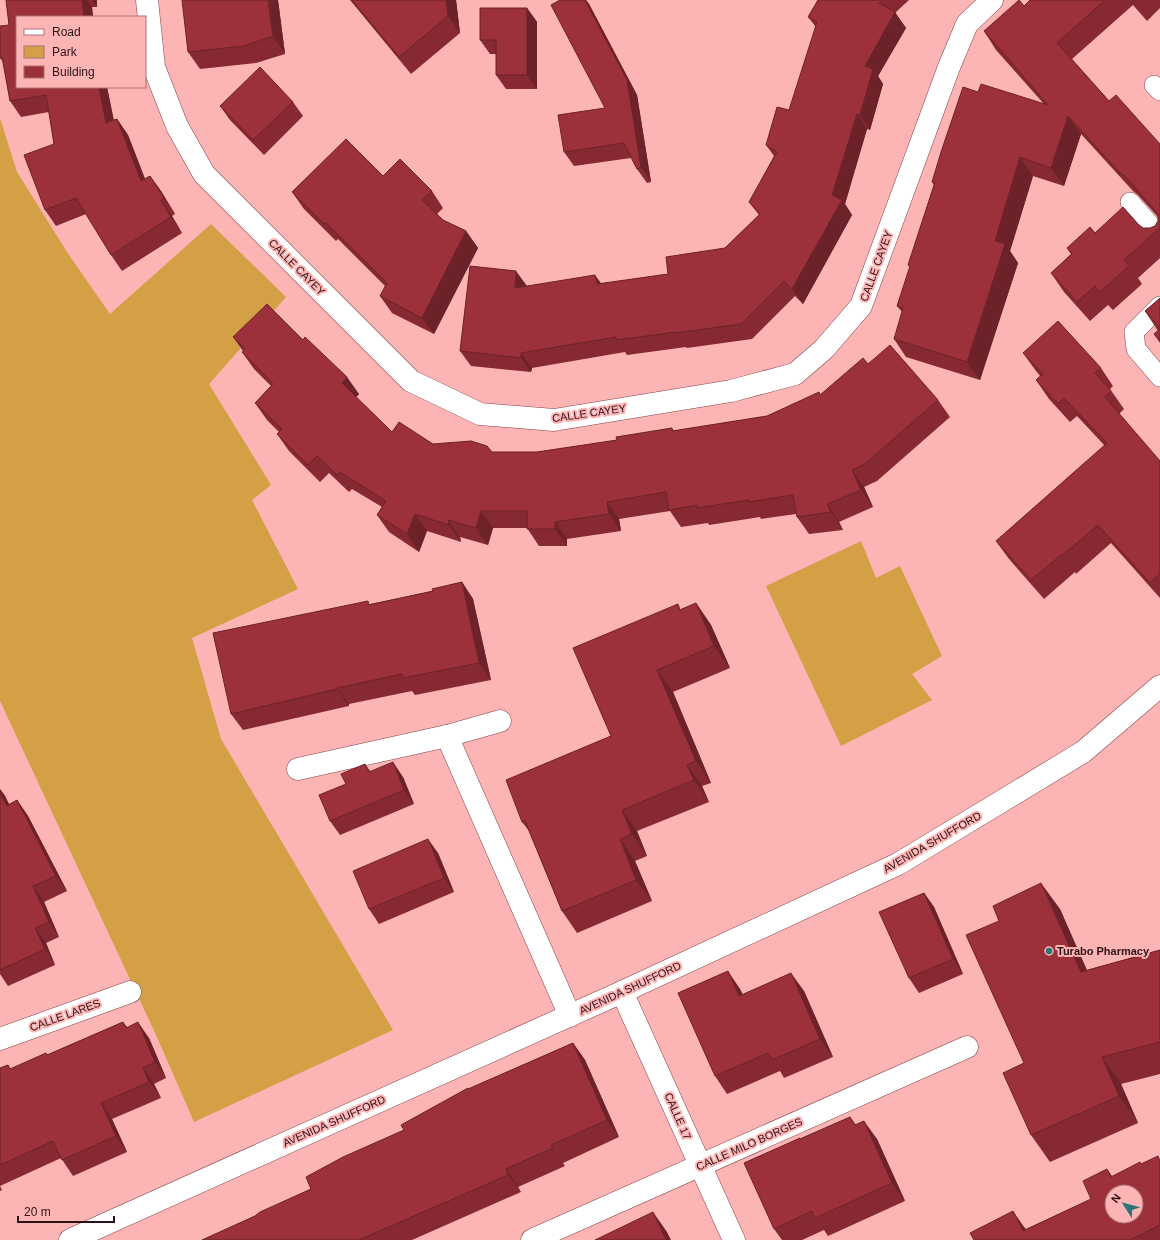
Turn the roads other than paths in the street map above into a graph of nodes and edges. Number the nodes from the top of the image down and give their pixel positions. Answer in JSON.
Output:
{"nodes":[{"id":1,"x":148,"y":0,"type":"edge"},
{"id":2,"x":992,"y":0,"type":"edge"},
{"id":3,"x":1130,"y":202,"type":"edge"},
{"id":4,"x":1160,"y":236,"type":"edge"},
{"id":5,"x":1160,"y":306,"type":"edge"},
{"id":6,"x":1160,"y":377,"type":"edge"},
{"id":7,"x":1160,"y":686,"type":"edge"},
{"id":8,"x":500,"y":722,"type":"dead end"},
{"id":9,"x":447,"y":736,"type":"junction"},
{"id":10,"x":298,"y":769,"type":"dead end"},
{"id":11,"x":130,"y":992,"type":"dead end"},
{"id":12,"x":622,"y":992,"type":"junction"},
{"id":13,"x":570,"y":1016,"type":"junction"},
{"id":14,"x":0,"y":1039,"type":"edge"},
{"id":15,"x":967,"y":1048,"type":"dead end"},
{"id":16,"x":700,"y":1166,"type":"junction"},
{"id":17,"x":70,"y":1240,"type":"edge"},
{"id":18,"x":532,"y":1240,"type":"edge"},
{"id":19,"x":734,"y":1240,"type":"edge"}],
"edges":[{"from":1,"to":2,"type":"street","name":"CALLE CAYEY"},
{"from":3,"to":4,"type":"lane"},
{"from":5,"to":6,"type":"lane"},
{"from":7,"to":12,"type":"street","name":"AVENIDA SHUFFORD"},
{"from":8,"to":9,"type":"street"},
{"from":9,"to":10,"type":"street"},
{"from":9,"to":13,"type":"street"},
{"from":11,"to":14,"type":"street","name":"CALLE LARES"},
{"from":12,"to":13,"type":"street","name":"AVENIDA SHUFFORD"},
{"from":12,"to":16,"type":"street","name":"CALLE 17"},
{"from":13,"to":17,"type":"street","name":"AVENIDA SHUFFORD"},
{"from":15,"to":16,"type":"street","name":"CALLE MILO BORGES"},
{"from":16,"to":18,"type":"street","name":"CALLE MILO BORGES"},
{"from":16,"to":19,"type":"street","name":"CALLE 17"}]}
